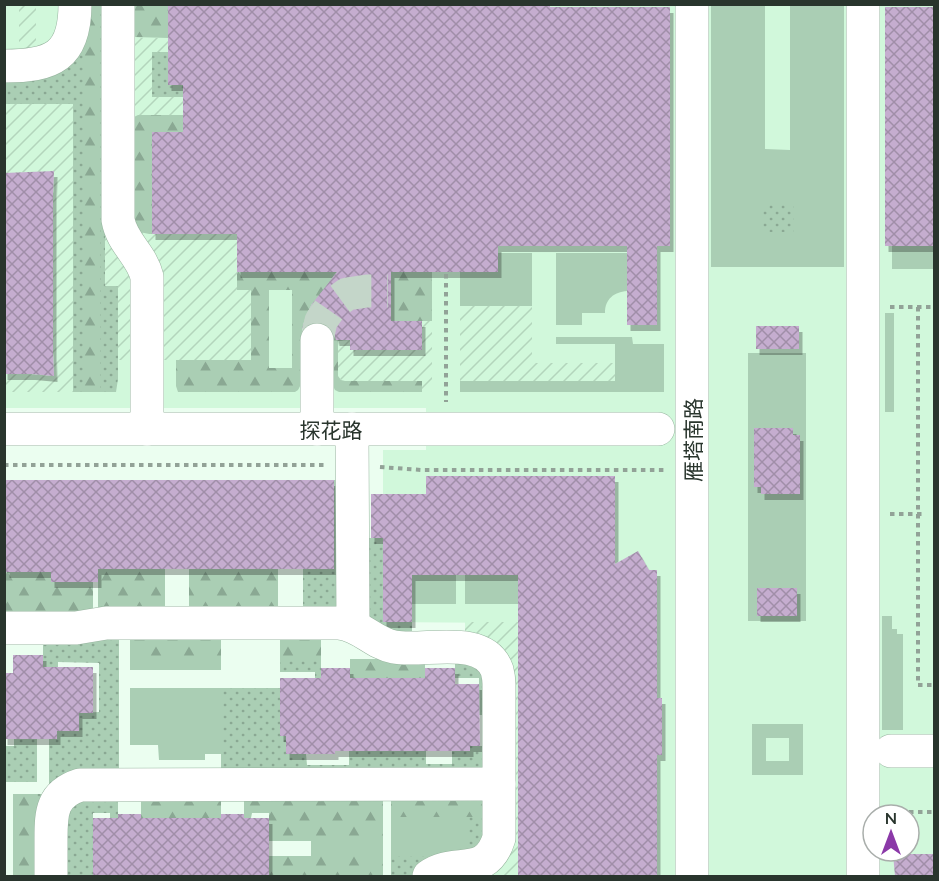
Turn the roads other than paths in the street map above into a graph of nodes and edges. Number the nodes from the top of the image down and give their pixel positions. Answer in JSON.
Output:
{"nodes":[{"id":1,"x":75,"y":4,"type":"edge"},
{"id":2,"x":118,"y":4,"type":"edge"},
{"id":3,"x":692,"y":4,"type":"edge"},
{"id":4,"x":863,"y":4,"type":"edge"},
{"id":5,"x":4,"y":66,"type":"edge"},
{"id":6,"x":317,"y":340,"type":"tunnel mouth"},
{"id":7,"x":4,"y":429,"type":"edge"},
{"id":8,"x":147,"y":429,"type":"junction"},
{"id":9,"x":317,"y":429,"type":"junction"},
{"id":10,"x":352,"y":429,"type":"junction"},
{"id":11,"x":658,"y":429,"type":"dead end"},
{"id":12,"x":353,"y":625,"type":"junction"},
{"id":13,"x":4,"y":628,"type":"edge"},
{"id":14,"x":891,"y":751,"type":"dead end"},
{"id":15,"x":934,"y":751,"type":"edge"},
{"id":16,"x":500,"y":784,"type":"junction"},
{"id":17,"x":51,"y":876,"type":"edge"},
{"id":18,"x":429,"y":876,"type":"edge"},
{"id":19,"x":692,"y":876,"type":"edge"},
{"id":20,"x":863,"y":876,"type":"edge"}],
"edges":[{"from":1,"to":5,"type":"street"},
{"from":2,"to":8,"type":"street"},
{"from":3,"to":19,"type":"street","name":"雁塔南路"},
{"from":4,"to":20,"type":"street"},
{"from":6,"to":9,"type":"street"},
{"from":7,"to":8,"type":"street","name":"探花路"},
{"from":8,"to":9,"type":"street","name":"探花路"},
{"from":9,"to":10,"type":"street","name":"探花路"},
{"from":10,"to":11,"type":"street","name":"探花路"},
{"from":10,"to":12,"type":"street"},
{"from":12,"to":13,"type":"street"},
{"from":12,"to":16,"type":"street"},
{"from":14,"to":15,"type":"street"},
{"from":16,"to":17,"type":"street"},
{"from":16,"to":18,"type":"street"}]}
